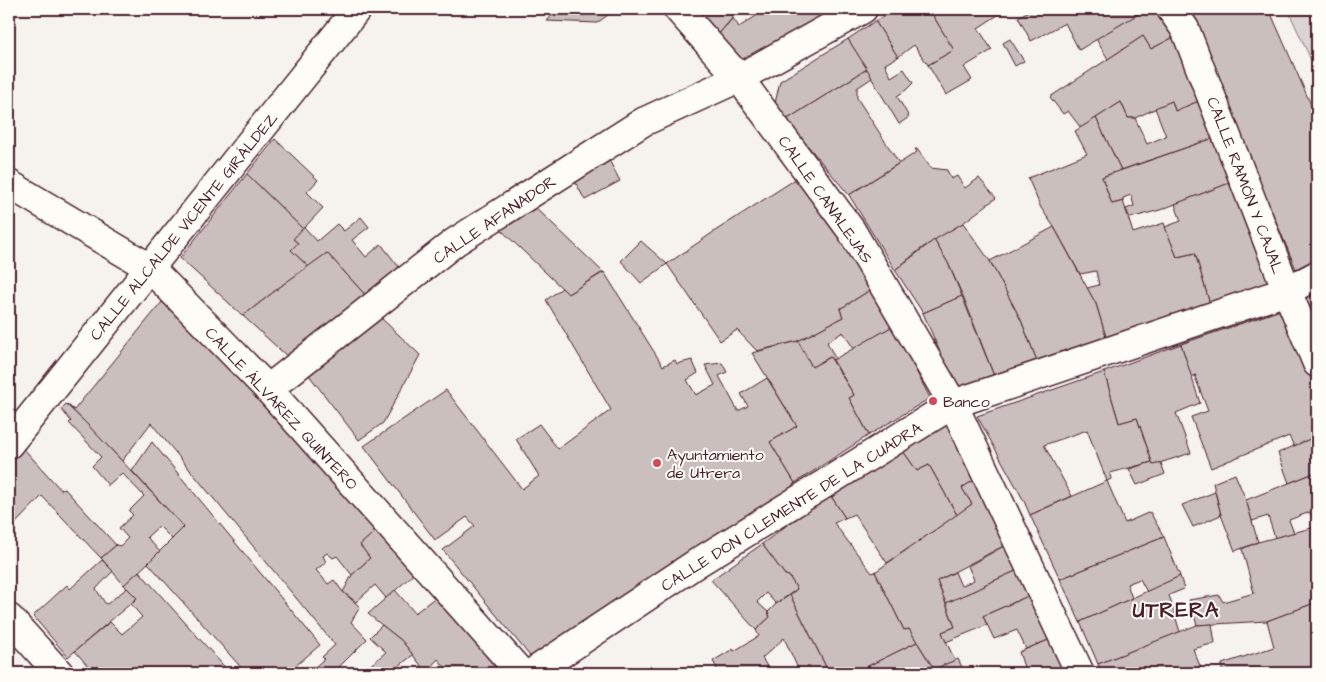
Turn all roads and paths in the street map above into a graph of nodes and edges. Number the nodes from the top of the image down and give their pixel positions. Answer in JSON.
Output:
{"nodes":[{"id":1,"x":357,"y":9,"type":"edge"},
{"id":2,"x":678,"y":9,"type":"edge"},
{"id":3,"x":863,"y":9,"type":"edge"},
{"id":4,"x":1171,"y":9,"type":"edge"},
{"id":5,"x":739,"y":78,"type":"junction"},
{"id":6,"x":9,"y":184,"type":"edge"},
{"id":7,"x":150,"y":268,"type":"junction"},
{"id":8,"x":1317,"y":275,"type":"edge"},
{"id":9,"x":1287,"y":291,"type":"junction"},
{"id":10,"x":1317,"y":363,"type":"edge"},
{"id":11,"x":268,"y":389,"type":"junction"},
{"id":12,"x":953,"y":404,"type":"junction"},
{"id":13,"x":9,"y":444,"type":"edge"},
{"id":14,"x":9,"y":618,"type":"edge"},
{"id":15,"x":59,"y":673,"type":"edge"},
{"id":16,"x":521,"y":673,"type":"edge"},
{"id":17,"x":532,"y":673,"type":"edge"},
{"id":18,"x":1080,"y":673,"type":"edge"}],
"edges":[{"from":1,"to":7,"type":"street","name":"CALLE ALCALDE VICENTE GIRÁLDEZ"},
{"from":2,"to":5,"type":"street","name":"CALLE CANALEJAS"},
{"from":3,"to":5,"type":"street","name":"CALLE AFANADOR"},
{"from":4,"to":9,"type":"street","name":"CALLE RAMÓN Y CAJAL"},
{"from":5,"to":11,"type":"street","name":"CALLE AFANADOR"},
{"from":5,"to":12,"type":"street","name":"CALLE CANALEJAS"},
{"from":6,"to":7,"type":"street","name":"CALLE ÁLVAREZ QUINTERO"},
{"from":7,"to":11,"type":"street","name":"CALLE ÁLVAREZ QUINTERO"},
{"from":7,"to":13,"type":"street","name":"CALLE ALCALDE VICENTE GIRÁLDEZ"},
{"from":8,"to":9,"type":"street","name":"CALLE DON CLEMENTE DE LA CUADRA"},
{"from":9,"to":10,"type":"street","name":"CALLE RAMÓN Y CAJAL"},
{"from":9,"to":12,"type":"street","name":"CALLE DON CLEMENTE DE LA CUADRA"},
{"from":11,"to":16,"type":"street","name":"CALLE ÁLVAREZ QUINTERO"},
{"from":12,"to":17,"type":"street","name":"CALLE DON CLEMENTE DE LA CUADRA"},
{"from":12,"to":18,"type":"street","name":"CALLE CANALEJAS"},
{"from":14,"to":15,"type":"street"}]}
